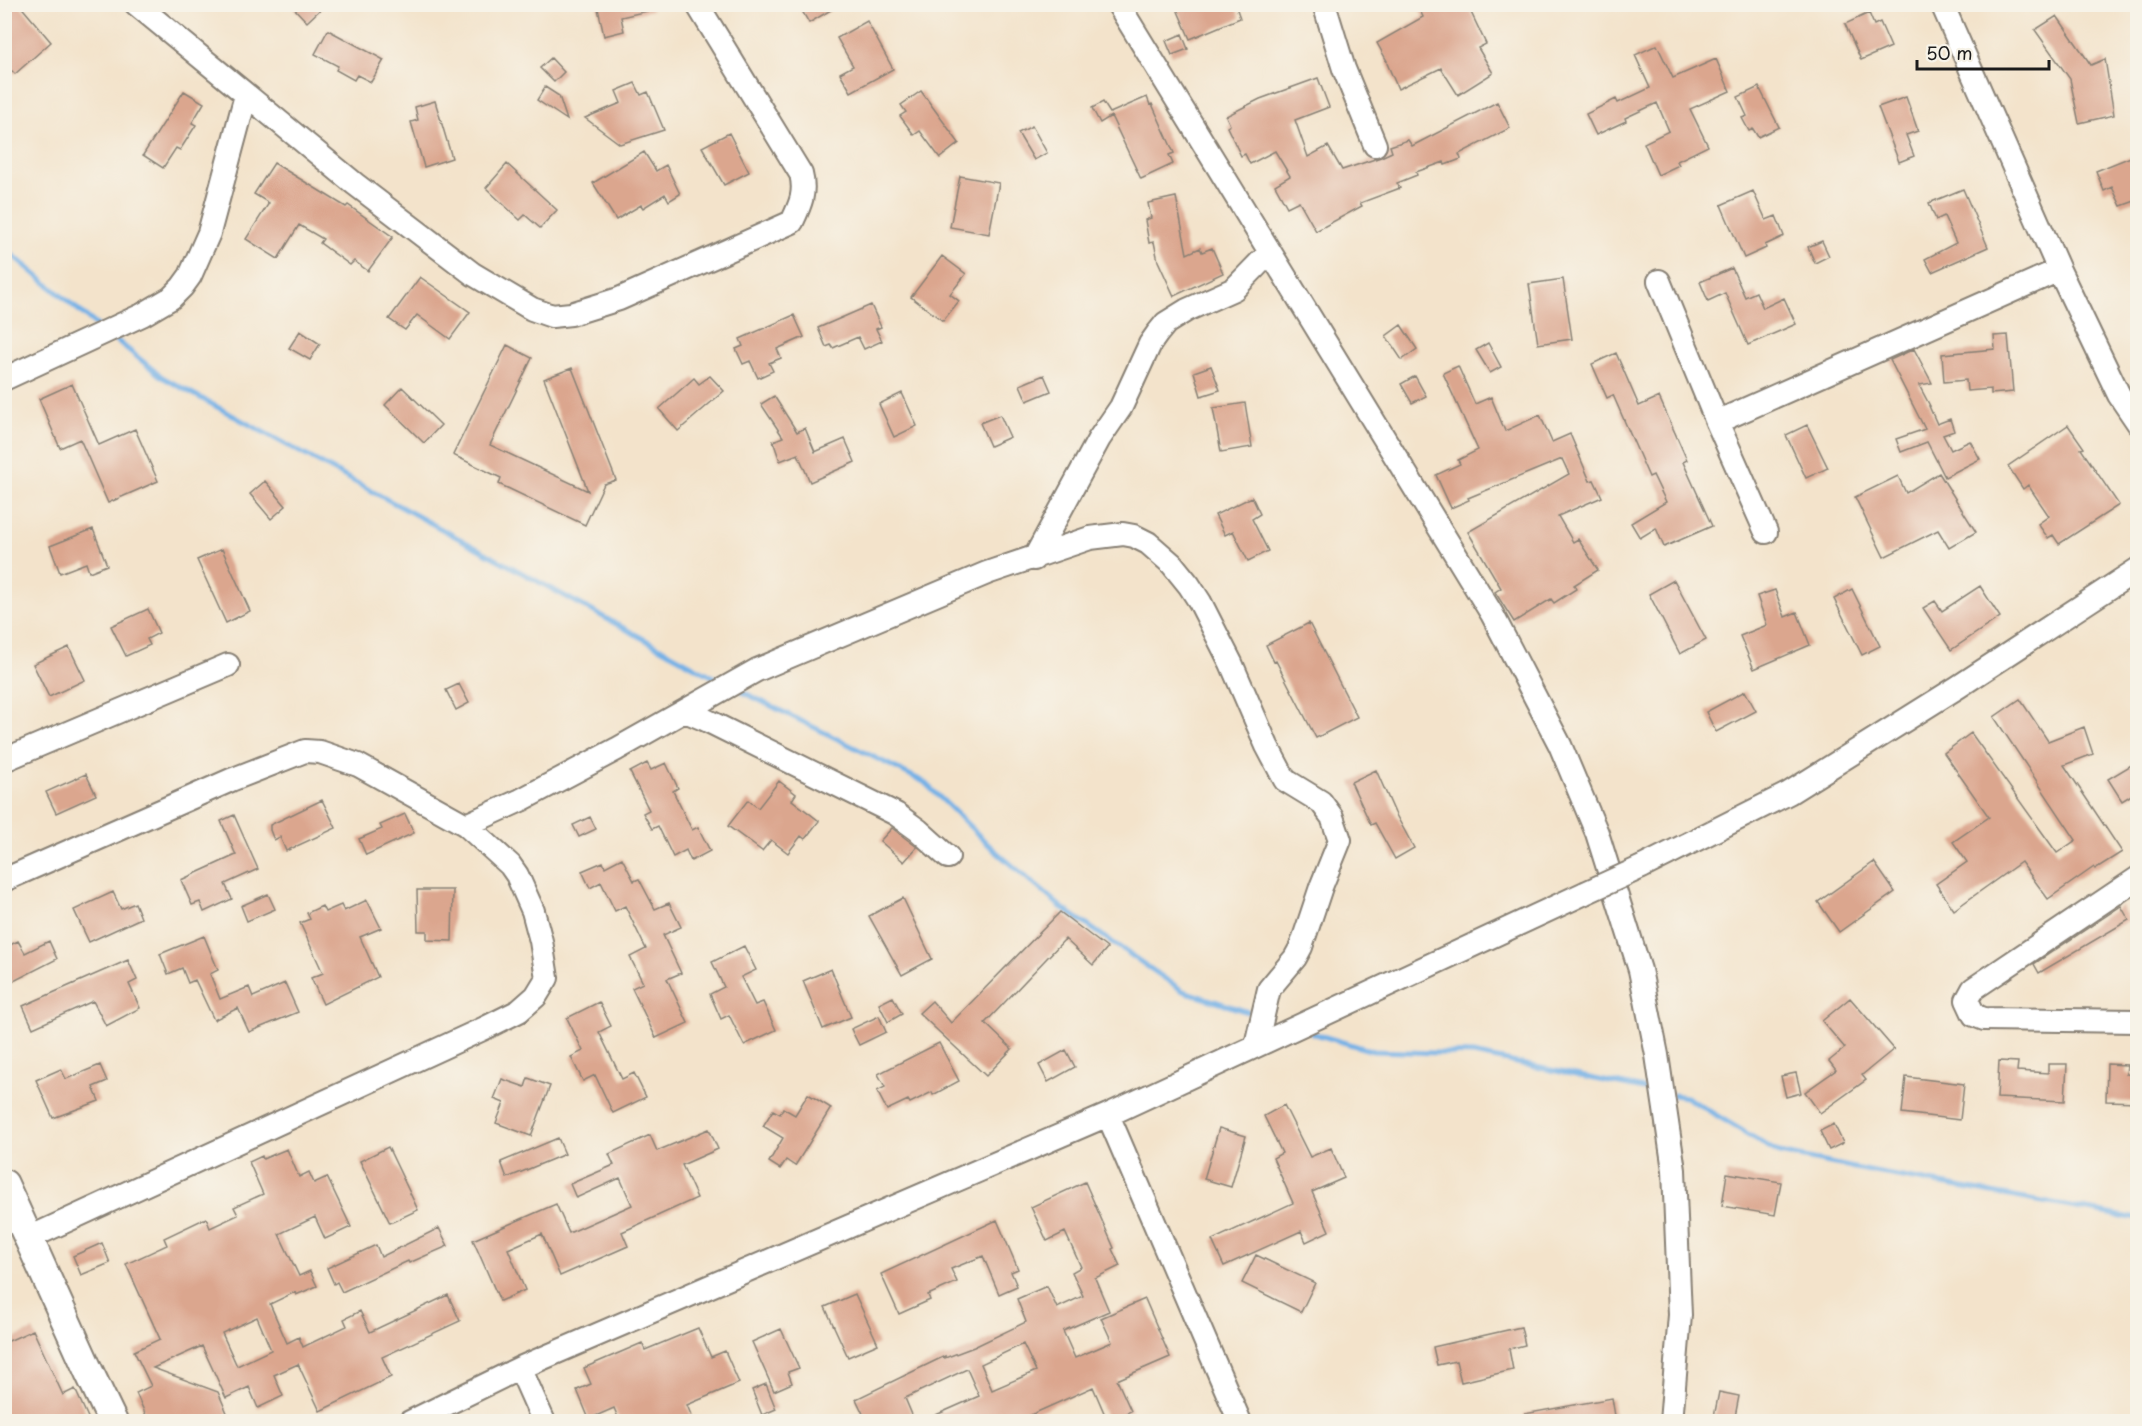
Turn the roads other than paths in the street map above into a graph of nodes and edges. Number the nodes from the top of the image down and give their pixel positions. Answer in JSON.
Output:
{"nodes":[{"id":1,"x":136,"y":4,"type":"edge"},
{"id":2,"x":697,"y":4,"type":"edge"},
{"id":3,"x":1118,"y":4,"type":"edge"},
{"id":4,"x":1324,"y":4,"type":"edge"},
{"id":5,"x":1942,"y":4,"type":"edge"},
{"id":6,"x":246,"y":95,"type":"junction"},
{"id":7,"x":1375,"y":145,"type":"dead end"},
{"id":8,"x":1269,"y":253,"type":"junction"},
{"id":9,"x":2059,"y":270,"type":"junction"},
{"id":10,"x":1659,"y":280,"type":"dead end"},
{"id":11,"x":4,"y":379,"type":"edge"},
{"id":12,"x":1717,"y":422,"type":"junction"},
{"id":13,"x":2138,"y":423,"type":"edge"},
{"id":14,"x":1766,"y":532,"type":"dead end"},
{"id":15,"x":1034,"y":558,"type":"junction"},
{"id":16,"x":2138,"y":569,"type":"edge"},
{"id":17,"x":228,"y":665,"type":"dead end"},
{"id":18,"x":685,"y":711,"type":"junction"},
{"id":19,"x":4,"y":760,"type":"edge"},
{"id":20,"x":466,"y":825,"type":"junction"},
{"id":21,"x":948,"y":857,"type":"dead end"},
{"id":22,"x":2138,"y":878,"type":"edge"},
{"id":23,"x":4,"y":880,"type":"edge"},
{"id":24,"x":2138,"y":1022,"type":"edge"},
{"id":25,"x":1256,"y":1046,"type":"junction"},
{"id":26,"x":1108,"y":1115,"type":"junction"},
{"id":27,"x":4,"y":1184,"type":"edge"},
{"id":28,"x":29,"y":1238,"type":"junction"},
{"id":29,"x":520,"y":1368,"type":"junction"},
{"id":30,"x":1230,"y":1419,"type":"edge"},
{"id":31,"x":113,"y":1422,"type":"edge"},
{"id":32,"x":410,"y":1422,"type":"edge"},
{"id":33,"x":544,"y":1422,"type":"edge"},
{"id":34,"x":1671,"y":1422,"type":"edge"}],
"edges":[{"from":1,"to":6,"type":"street"},
{"from":2,"to":6,"type":"street"},
{"from":3,"to":8,"type":"street"},
{"from":4,"to":7,"type":"street"},
{"from":5,"to":9,"type":"street"},
{"from":6,"to":11,"type":"street"},
{"from":8,"to":15,"type":"street"},
{"from":8,"to":34,"type":"street"},
{"from":9,"to":12,"type":"street"},
{"from":9,"to":13,"type":"street"},
{"from":10,"to":12,"type":"street"},
{"from":12,"to":14,"type":"street"},
{"from":15,"to":18,"type":"street"},
{"from":15,"to":25,"type":"street"},
{"from":16,"to":25,"type":"street","bridge":true},
{"from":17,"to":19,"type":"street"},
{"from":18,"to":20,"type":"street"},
{"from":18,"to":21,"type":"street"},
{"from":20,"to":23,"type":"street"},
{"from":20,"to":28,"type":"street"},
{"from":22,"to":24,"type":"street"},
{"from":25,"to":26,"type":"street"},
{"from":26,"to":29,"type":"street"},
{"from":26,"to":30,"type":"street"},
{"from":27,"to":28,"type":"main road"},
{"from":28,"to":31,"type":"main road"},
{"from":29,"to":32,"type":"street"},
{"from":29,"to":33,"type":"street"}]}
